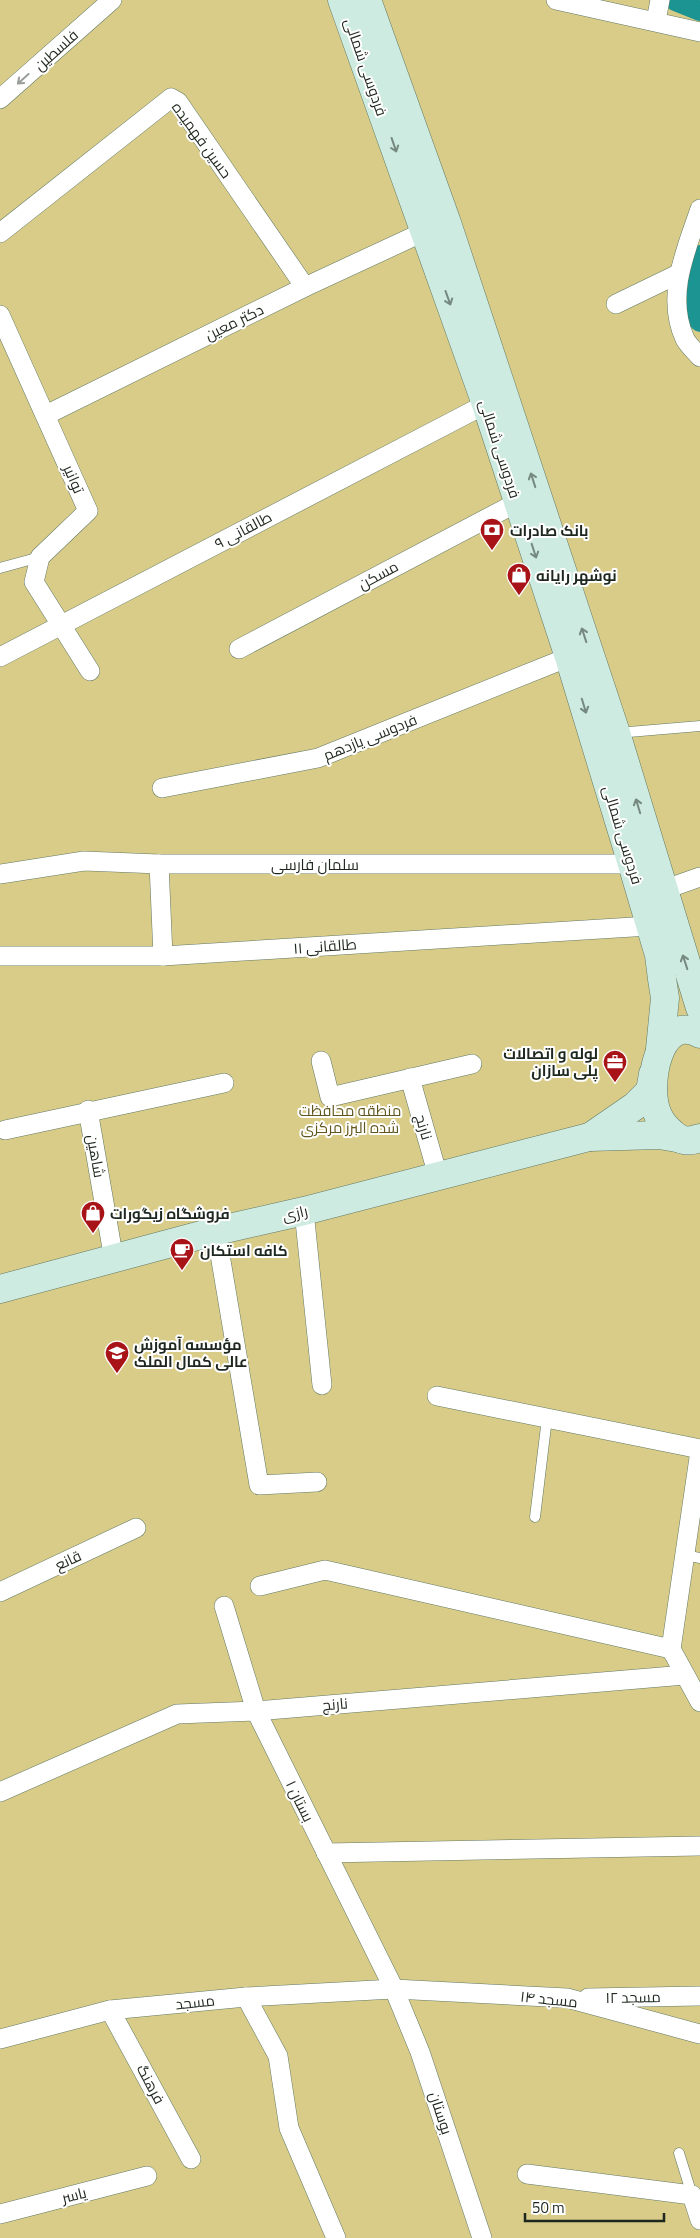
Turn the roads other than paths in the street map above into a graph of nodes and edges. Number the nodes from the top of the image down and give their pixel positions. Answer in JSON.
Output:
{"nodes":[{"id":1,"x":112,"y":0,"type":"edge"},
{"id":2,"x":342,"y":0,"type":"edge"},
{"id":3,"x":366,"y":0,"type":"edge"},
{"id":4,"x":556,"y":0,"type":"edge"},
{"id":5,"x":660,"y":0,"type":"edge"},
{"id":6,"x":656,"y":20,"type":"junction"},
{"id":7,"x":700,"y":32,"type":"edge"},
{"id":8,"x":0,"y":100,"type":"edge"},
{"id":9,"x":700,"y":209,"type":"edge"},
{"id":10,"x":436,"y":227,"type":"junction"},
{"id":11,"x":0,"y":233,"type":"edge"},
{"id":12,"x":678,"y":274,"type":"junction"},
{"id":13,"x":305,"y":287,"type":"junction"},
{"id":14,"x":616,"y":304,"type":"dead end"},
{"id":15,"x":0,"y":315,"type":"edge"},
{"id":16,"x":700,"y":357,"type":"edge"},
{"id":17,"x":486,"y":404,"type":"junction"},
{"id":18,"x":46,"y":415,"type":"junction"},
{"id":19,"x":518,"y":502,"type":"junction"},
{"id":20,"x":40,"y":557,"type":"junction"},
{"id":21,"x":0,"y":568,"type":"edge"},
{"id":22,"x":61,"y":625,"type":"junction"},
{"id":23,"x":239,"y":649,"type":"dead end"},
{"id":24,"x":0,"y":657,"type":"edge"},
{"id":25,"x":568,"y":657,"type":"junction"},
{"id":26,"x":90,"y":671,"type":"dead end"},
{"id":27,"x":700,"y":726,"type":"edge"},
{"id":28,"x":616,"y":733,"type":"junction"},
{"id":29,"x":162,"y":788,"type":"dead end"},
{"id":30,"x":159,"y":864,"type":"junction"},
{"id":31,"x":632,"y":864,"type":"junction"},
{"id":32,"x":0,"y":874,"type":"edge"},
{"id":33,"x":700,"y":876,"type":"edge"},
{"id":34,"x":664,"y":890,"type":"junction"},
{"id":35,"x":649,"y":926,"type":"junction"},
{"id":36,"x":0,"y":956,"type":"edge"},
{"id":37,"x":163,"y":956,"type":"junction"},
{"id":38,"x":700,"y":1008,"type":"edge"},
{"id":39,"x":700,"y":1034,"type":"edge"},
{"id":40,"x":658,"y":1056,"type":"junction"},
{"id":41,"x":321,"y":1060,"type":"dead end"},
{"id":42,"x":472,"y":1064,"type":"dead end"},
{"id":43,"x":410,"y":1078,"type":"junction"},
{"id":44,"x":224,"y":1083,"type":"dead end"},
{"id":45,"x":88,"y":1110,"type":"junction"},
{"id":46,"x":5,"y":1130,"type":"dead end"},
{"id":47,"x":589,"y":1137,"type":"junction"},
{"id":48,"x":692,"y":1141,"type":"edge"},
{"id":49,"x":438,"y":1176,"type":"junction"},
{"id":50,"x":304,"y":1211,"type":"junction"},
{"id":51,"x":216,"y":1231,"type":"junction"},
{"id":52,"x":114,"y":1260,"type":"junction"},
{"id":53,"x":0,"y":1289,"type":"edge"},
{"id":54,"x":322,"y":1385,"type":"dead end"},
{"id":55,"x":437,"y":1396,"type":"dead end"},
{"id":56,"x":548,"y":1418,"type":"junction"},
{"id":57,"x":700,"y":1450,"type":"edge"},
{"id":58,"x":317,"y":1482,"type":"dead end"},
{"id":59,"x":535,"y":1517,"type":"dead end"},
{"id":60,"x":136,"y":1528,"type":"dead end"},
{"id":61,"x":693,"y":1557,"type":"edge"},
{"id":62,"x":260,"y":1586,"type":"dead end"},
{"id":63,"x":0,"y":1592,"type":"edge"},
{"id":64,"x":224,"y":1606,"type":"dead end"},
{"id":65,"x":671,"y":1649,"type":"junction"},
{"id":66,"x":685,"y":1675,"type":"junction"},
{"id":67,"x":700,"y":1702,"type":"edge"},
{"id":68,"x":256,"y":1711,"type":"junction"},
{"id":69,"x":0,"y":1792,"type":"edge"},
{"id":70,"x":700,"y":1846,"type":"edge"},
{"id":71,"x":326,"y":1853,"type":"junction"},
{"id":72,"x":394,"y":1990,"type":"junction"},
{"id":73,"x":700,"y":1996,"type":"edge"},
{"id":74,"x":246,"y":1997,"type":"junction"},
{"id":75,"x":567,"y":1998,"type":"junction"},
{"id":76,"x":110,"y":2010,"type":"junction"},
{"id":77,"x":700,"y":2034,"type":"edge"},
{"id":78,"x":0,"y":2039,"type":"edge"},
{"id":79,"x":679,"y":2153,"type":"dead end"},
{"id":80,"x":191,"y":2159,"type":"dead end"},
{"id":81,"x":527,"y":2174,"type":"dead end"},
{"id":82,"x":147,"y":2176,"type":"dead end"},
{"id":83,"x":692,"y":2195,"type":"junction"},
{"id":84,"x":0,"y":2214,"type":"edge"},
{"id":85,"x":700,"y":2220,"type":"edge"},
{"id":86,"x":336,"y":2238,"type":"edge"},
{"id":87,"x":482,"y":2238,"type":"edge"}],
"edges":[{"from":1,"to":8,"type":"street","name":"فلسطین","one_way":true},
{"from":2,"to":10,"type":"street","name":"فردوسی شمالی","one_way":true},
{"from":3,"to":10,"type":"street","name":"فردوسی شمالی"},
{"from":4,"to":6,"type":"street"},
{"from":5,"to":6,"type":"street"},
{"from":6,"to":7,"type":"street"},
{"from":9,"to":12,"type":"street"},
{"from":10,"to":13,"type":"street","name":"دکتر معین"},
{"from":10,"to":17,"type":"street","name":"فردوسی شمالی","one_way":true},
{"from":28,"to":10,"type":"street","name":"فردوسی شمالی","one_way":true},
{"from":11,"to":13,"type":"street","name":"حسین فهمیده"},
{"from":12,"to":14,"type":"street"},
{"from":12,"to":16,"type":"street"},
{"from":13,"to":18,"type":"street","name":"دکتر معین"},
{"from":15,"to":18,"type":"street","name":"توانیر"},
{"from":17,"to":19,"type":"street","name":"فردوسی شمالی"},
{"from":17,"to":22,"type":"street","name":"طالقانی ۹"},
{"from":18,"to":20,"type":"street","name":"توانیر"},
{"from":19,"to":23,"type":"street","name":"مسکن"},
{"from":19,"to":25,"type":"street","name":"فردوسی شمالی","one_way":true},
{"from":20,"to":21,"type":"lane"},
{"from":20,"to":22,"type":"street"},
{"from":22,"to":24,"type":"street","name":"طالقانی ۹"},
{"from":22,"to":26,"type":"street"},
{"from":25,"to":29,"type":"street","name":"فردوسی یازدهم"},
{"from":25,"to":31,"type":"street","name":"فردوسی شمالی","one_way":true},
{"from":27,"to":28,"type":"lane"},
{"from":34,"to":28,"type":"street","name":"فردوسی شمالی","one_way":true},
{"from":30,"to":31,"type":"street","name":"سلمان فارسی"},
{"from":30,"to":32,"type":"street","name":"سلمان فارسی"},
{"from":30,"to":37,"type":"street"},
{"from":31,"to":35,"type":"street","name":"فردوسی شمالی"},
{"from":33,"to":34,"type":"street"},
{"from":38,"to":34,"type":"street","name":"فردوسی شمالی","one_way":true},
{"from":35,"to":37,"type":"street","name":"طالقانی ۱۱"},
{"from":35,"to":40,"type":"street","name":"فردوسی شمالی"},
{"from":36,"to":37,"type":"street","name":"طالقانی ۱۱"},
{"from":39,"to":40,"type":"street"},
{"from":40,"to":47,"type":"street"},
{"from":40,"to":48,"type":"street"},
{"from":41,"to":43,"type":"street"},
{"from":42,"to":43,"type":"street"},
{"from":43,"to":49,"type":"street","name":"نارنج"},
{"from":44,"to":45,"type":"street"},
{"from":45,"to":46,"type":"street"},
{"from":45,"to":52,"type":"street","name":"شاهین"},
{"from":47,"to":48,"type":"street"},
{"from":47,"to":49,"type":"street","name":"رازی"},
{"from":49,"to":50,"type":"street","name":"رازی"},
{"from":50,"to":51,"type":"street","name":"رازی"},
{"from":50,"to":54,"type":"street"},
{"from":51,"to":52,"type":"street","name":"رازی"},
{"from":51,"to":58,"type":"street"},
{"from":52,"to":53,"type":"street","name":"رازی"},
{"from":55,"to":56,"type":"street"},
{"from":56,"to":57,"type":"street"},
{"from":56,"to":59,"type":"lane"},
{"from":57,"to":61,"type":"street"},
{"from":60,"to":63,"type":"street","name":"قانع"},
{"from":61,"to":65,"type":"street"},
{"from":62,"to":65,"type":"street"},
{"from":64,"to":68,"type":"street","name":"بستان ۱"},
{"from":65,"to":66,"type":"street"},
{"from":66,"to":67,"type":"street"},
{"from":66,"to":68,"type":"street","name":"نارنج"},
{"from":68,"to":69,"type":"street","name":"نارنج"},
{"from":68,"to":71,"type":"street","name":"بستان ۱"},
{"from":70,"to":71,"type":"street"},
{"from":71,"to":72,"type":"street","name":"بستان ۱"},
{"from":72,"to":74,"type":"street","name":"مسجد"},
{"from":72,"to":75,"type":"street","name":"مسجد ۱۴"},
{"from":72,"to":87,"type":"street","name":"بوستان"},
{"from":73,"to":75,"type":"street","name":"مسجد ۱۲"},
{"from":74,"to":76,"type":"street","name":"مسجد"},
{"from":74,"to":86,"type":"street"},
{"from":75,"to":77,"type":"street","name":"مسجد ۱۴"},
{"from":76,"to":78,"type":"street","name":"مسجد"},
{"from":76,"to":80,"type":"street","name":"فرهنگ"},
{"from":79,"to":83,"type":"lane"},
{"from":81,"to":83,"type":"street"},
{"from":82,"to":84,"type":"street","name":"یاسر"},
{"from":83,"to":85,"type":"street"}]}
